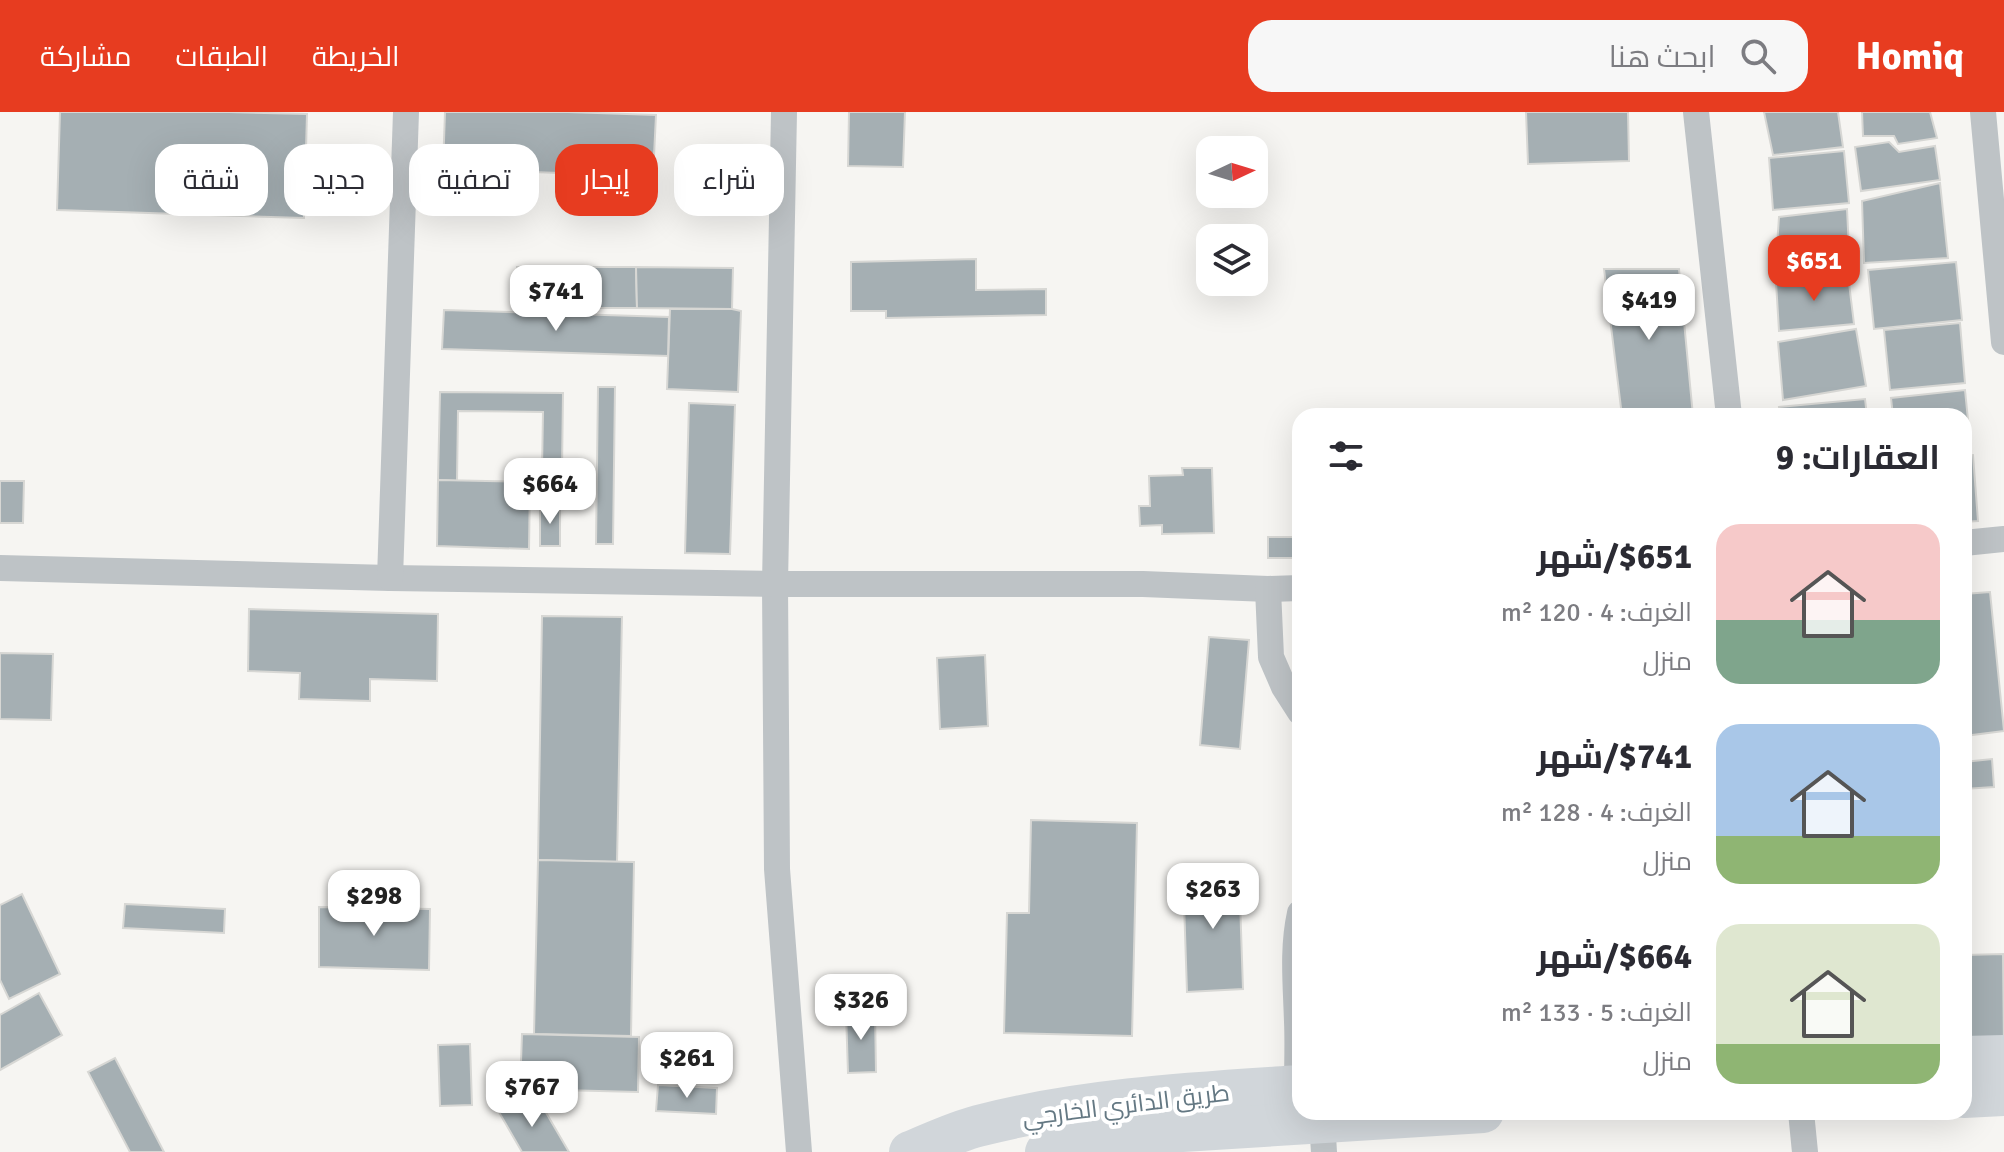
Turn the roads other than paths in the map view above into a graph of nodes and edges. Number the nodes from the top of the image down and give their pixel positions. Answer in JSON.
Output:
{"nodes":[{"id":1,"x":406,"y":112,"type":"edge"},
{"id":2,"x":784,"y":112,"type":"edge"},
{"id":3,"x":1696,"y":112,"type":"edge"},
{"id":4,"x":1983,"y":112,"type":"edge"},
{"id":5,"x":2004,"y":342,"type":"edge"},
{"id":6,"x":1728,"y":408,"type":"edge"},
{"id":7,"x":2004,"y":539,"type":"edge"},
{"id":8,"x":1972,"y":542,"type":"edge"},
{"id":9,"x":0,"y":568,"type":"edge"},
{"id":10,"x":390,"y":578,"type":"junction"},
{"id":11,"x":775,"y":584,"type":"junction"},
{"id":12,"x":1292,"y":588,"type":"edge"},
{"id":13,"x":1268,"y":589,"type":"junction"},
{"id":14,"x":1292,"y":700,"type":"edge"},
{"id":15,"x":2004,"y":1056,"type":"edge"},
{"id":16,"x":1972,"y":1057,"type":"edge"},
{"id":17,"x":1292,"y":1086,"type":"edge"},
{"id":18,"x":2004,"y":1095,"type":"edge"},
{"id":19,"x":1972,"y":1097,"type":"edge"},
{"id":20,"x":1432,"y":1120,"type":"edge"},
{"id":21,"x":1802,"y":1120,"type":"edge"},
{"id":22,"x":1323,"y":1137,"type":"edge"},
{"id":23,"x":799,"y":1152,"type":"edge"},
{"id":24,"x":910,"y":1152,"type":"edge"},
{"id":25,"x":1046,"y":1152,"type":"edge"},
{"id":26,"x":1805,"y":1152,"type":"edge"}],
"edges":[{"from":1,"to":10,"type":"street"},
{"from":2,"to":11,"type":"street"},
{"from":3,"to":6,"type":"street"},
{"from":4,"to":5,"type":"street"},
{"from":7,"to":8,"type":"street"},
{"from":9,"to":10,"type":"street"},
{"from":10,"to":11,"type":"street"},
{"from":11,"to":13,"type":"street"},
{"from":11,"to":23,"type":"street"},
{"from":12,"to":13,"type":"street"},
{"from":13,"to":14,"type":"street"},
{"from":15,"to":16,"type":"main road"},
{"from":17,"to":24,"type":"main road","name":"طريق الدائري الخارجي"},
{"from":18,"to":19,"type":"main road"},
{"from":20,"to":22,"type":"main road","name":"طريق الدائري الخارجي"},
{"from":21,"to":26,"type":"street"},
{"from":22,"to":25,"type":"main road","name":"طريق الدائري الخارجي"}]}
